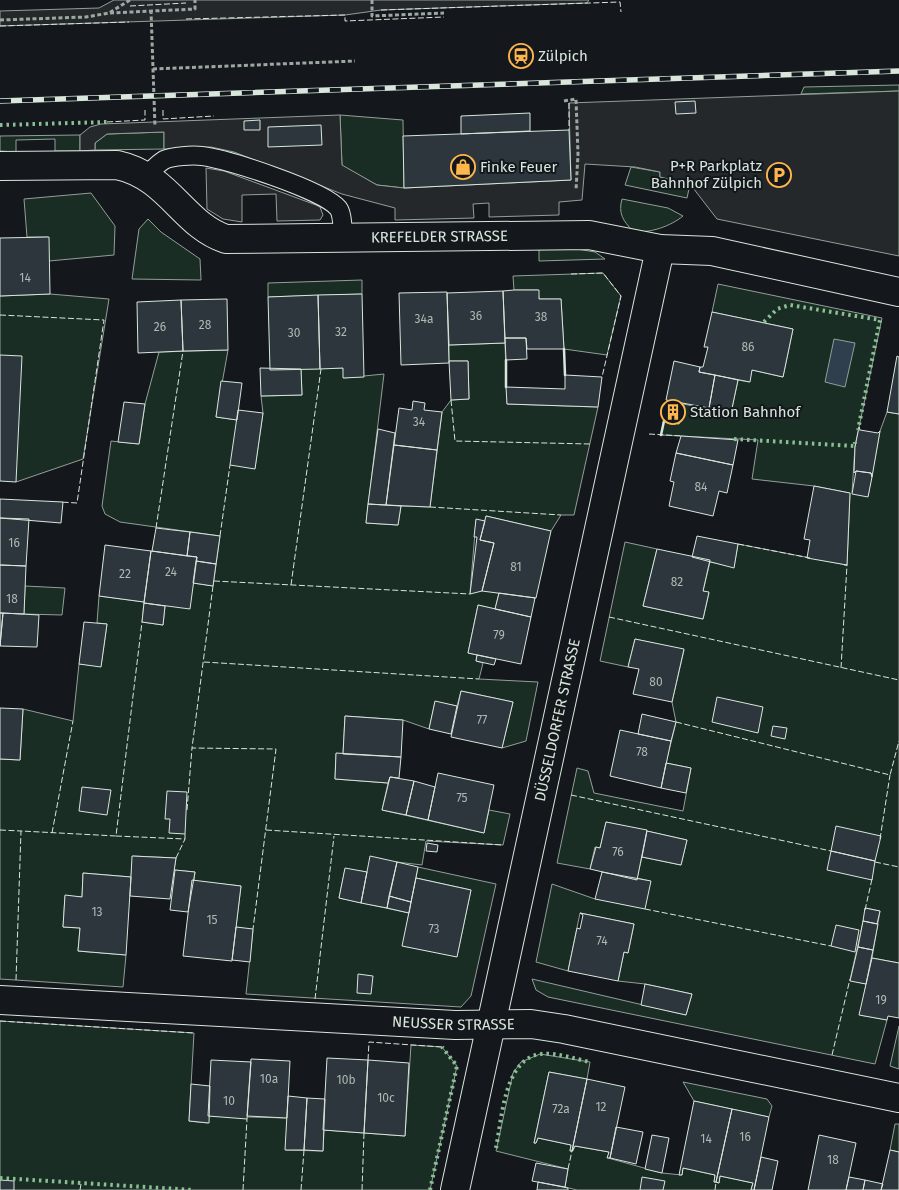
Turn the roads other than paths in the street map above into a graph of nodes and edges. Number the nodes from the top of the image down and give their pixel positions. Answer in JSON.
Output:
{"nodes":[{"id":1,"x":0,"y":166,"type":"edge"},
{"id":2,"x":146,"y":176,"type":"junction"},
{"id":3,"x":344,"y":238,"type":"junction"},
{"id":4,"x":660,"y":249,"type":"junction"},
{"id":5,"x":899,"y":292,"type":"edge"},
{"id":6,"x":0,"y":1000,"type":"edge"},
{"id":7,"x":491,"y":1026,"type":"junction"},
{"id":8,"x":899,"y":1098,"type":"edge"},
{"id":9,"x":455,"y":1190,"type":"edge"}],
"edges":[{"from":1,"to":2,"type":"street","name":"KREFELDER STRASSE"},
{"from":2,"to":3,"type":"street","name":"KREFELDER STRASSE"},
{"from":2,"to":3,"type":"lane"},
{"from":3,"to":4,"type":"street","name":"KREFELDER STRASSE"},
{"from":4,"to":5,"type":"street","name":"KREFELDER STRASSE"},
{"from":4,"to":7,"type":"street","name":"DÜSSELDORFER STRASSE"},
{"from":6,"to":7,"type":"street","name":"NEUSSER STRASSE"},
{"from":7,"to":8,"type":"street","name":"NEUSSER STRASSE"},
{"from":7,"to":9,"type":"street","name":"DÜSSELDORFER STRASSE"}]}
